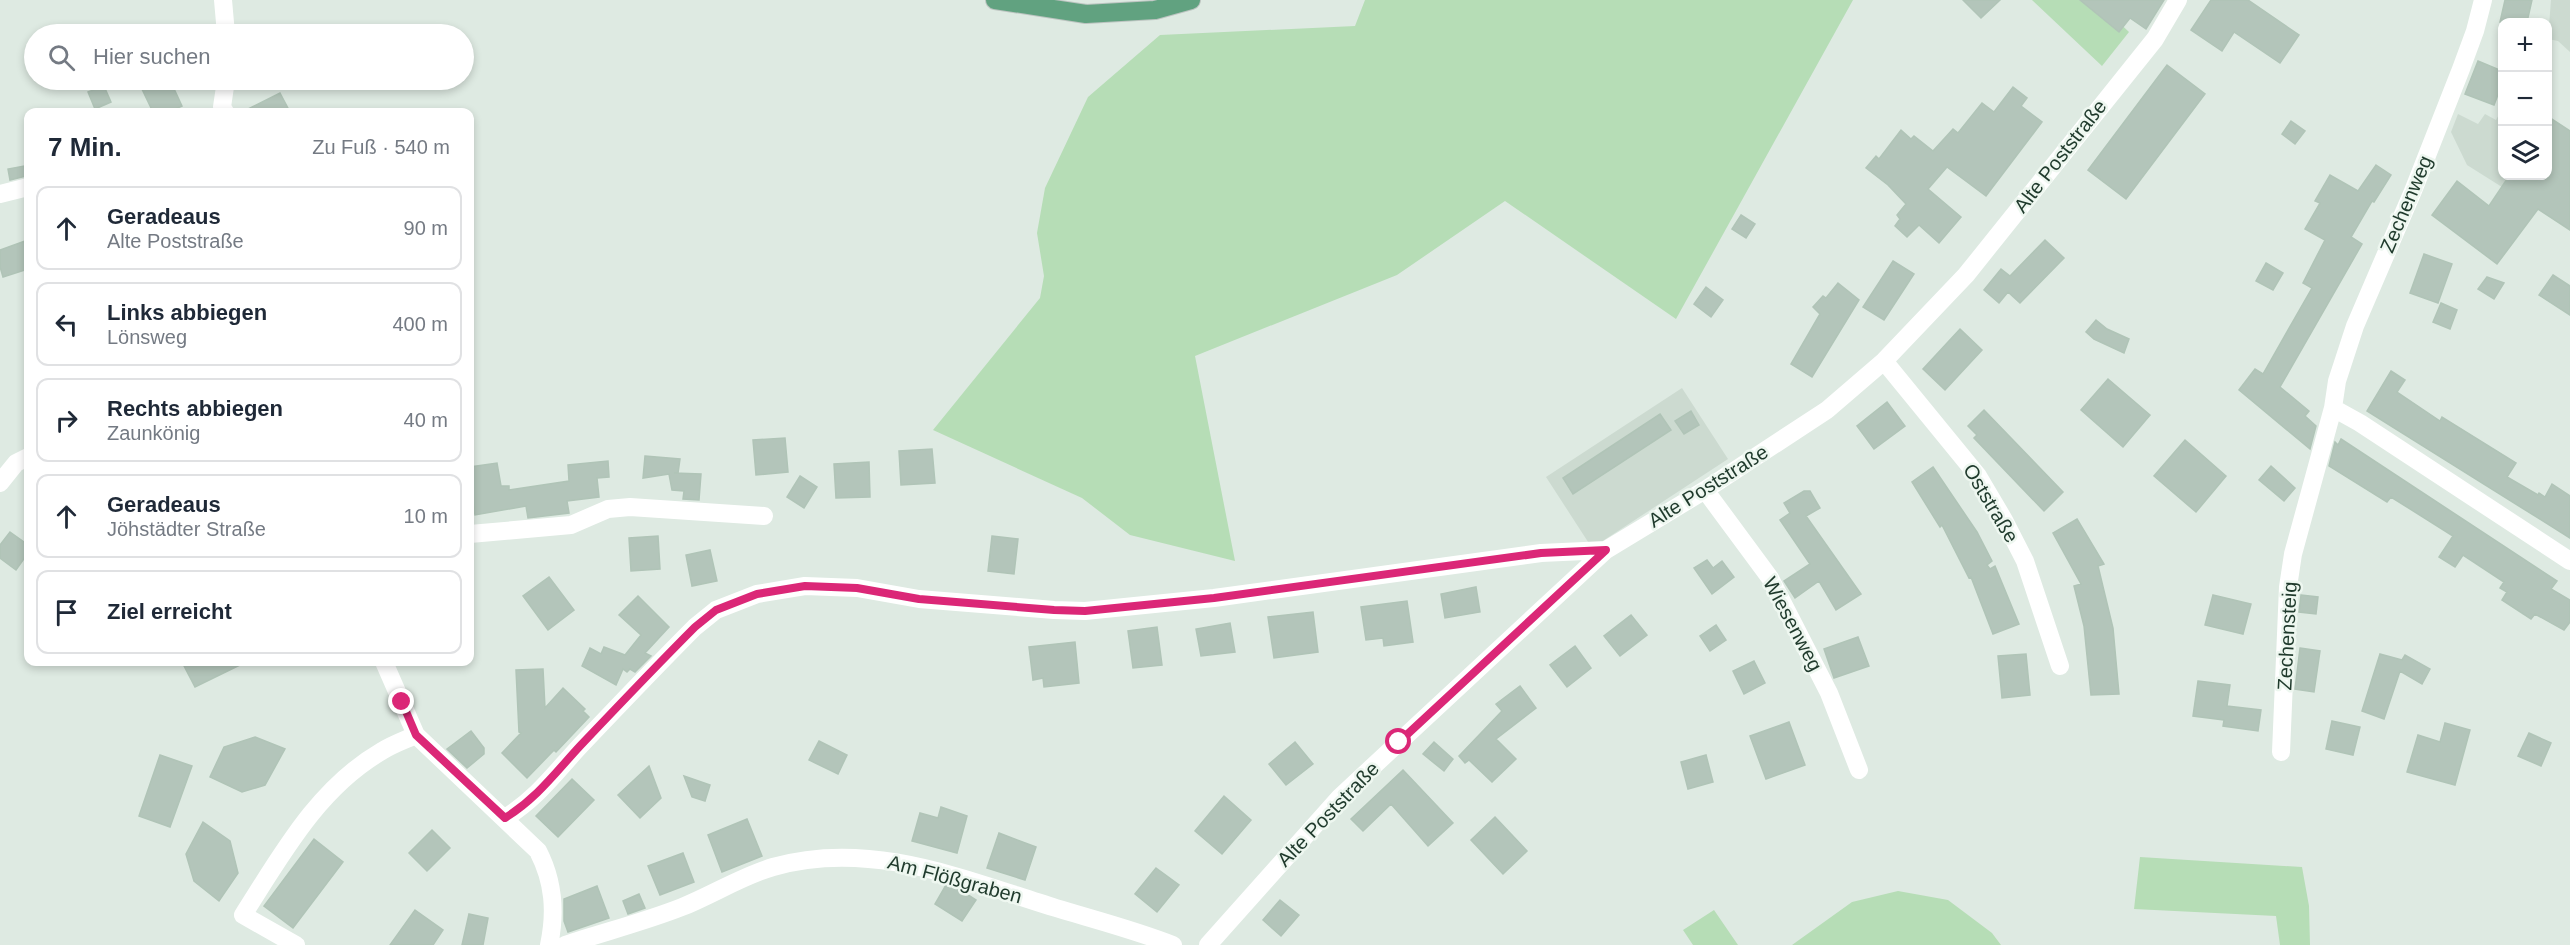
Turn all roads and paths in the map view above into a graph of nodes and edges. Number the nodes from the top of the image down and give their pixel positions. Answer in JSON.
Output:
{"nodes":[{"id":1,"x":222,"y":0,"type":"edge"},
{"id":2,"x":994,"y":0,"type":"edge"},
{"id":3,"x":1191,"y":0,"type":"edge"},
{"id":4,"x":2178,"y":0,"type":"edge"},
{"id":5,"x":2483,"y":0,"type":"edge"},
{"id":6,"x":225,"y":24,"type":"edge"},
{"id":7,"x":224,"y":90,"type":"edge"},
{"id":8,"x":220,"y":108,"type":"edge"},
{"id":9,"x":24,"y":189,"type":"edge"},
{"id":10,"x":0,"y":194,"type":"edge"},
{"id":11,"x":1884,"y":361,"type":"junction"},
{"id":12,"x":2333,"y":408,"type":"junction"},
{"id":13,"x":24,"y":459,"type":"edge"},
{"id":14,"x":0,"y":483,"type":"edge"},
{"id":15,"x":1705,"y":490,"type":"junction"},
{"id":16,"x":765,"y":516,"type":"dead end"},
{"id":17,"x":2300,"y":521,"type":"joint"},
{"id":18,"x":474,"y":534,"type":"edge"},
{"id":19,"x":1606,"y":550,"type":"junction"},
{"id":20,"x":2570,"y":561,"type":"edge"},
{"id":21,"x":386,"y":666,"type":"edge"},
{"id":22,"x":2060,"y":666,"type":"dead end"},
{"id":23,"x":416,"y":735,"type":"junction"},
{"id":24,"x":2281,"y":752,"type":"dead end"},
{"id":25,"x":1859,"y":770,"type":"dead end"},
{"id":26,"x":505,"y":818,"type":"junction"},
{"id":27,"x":296,"y":945,"type":"edge"},
{"id":28,"x":549,"y":945,"type":"edge"},
{"id":29,"x":565,"y":945,"type":"edge"},
{"id":30,"x":1173,"y":945,"type":"edge"},
{"id":31,"x":1208,"y":945,"type":"edge"}],
"edges":[{"from":1,"to":6,"type":"street"},
{"from":2,"to":3,"type":"main road"},
{"from":4,"to":11,"type":"street","name":"Alte Poststraße"},
{"from":5,"to":12,"type":"street","name":"Zechenweg"},
{"from":7,"to":8,"type":"street"},
{"from":9,"to":10,"type":"street"},
{"from":11,"to":15,"type":"street","name":"Alte Poststraße"},
{"from":11,"to":22,"type":"street","name":"Oststraße"},
{"from":12,"to":17,"type":"street","name":"Zechenweg"},
{"from":12,"to":20,"type":"street"},
{"from":13,"to":14,"type":"street"},
{"from":15,"to":19,"type":"street","name":"Alte Poststraße"},
{"from":15,"to":25,"type":"street","name":"Wiesenweg"},
{"from":16,"to":18,"type":"street"},
{"from":17,"to":24,"type":"street","name":"Zechensteig"},
{"from":19,"to":26,"type":"street"},
{"from":19,"to":31,"type":"street","name":"Alte Poststraße"},
{"from":21,"to":23,"type":"street"},
{"from":23,"to":26,"type":"street"},
{"from":23,"to":27,"type":"street"},
{"from":26,"to":28,"type":"street"},
{"from":29,"to":30,"type":"street","name":"Am Flößgraben"}]}
